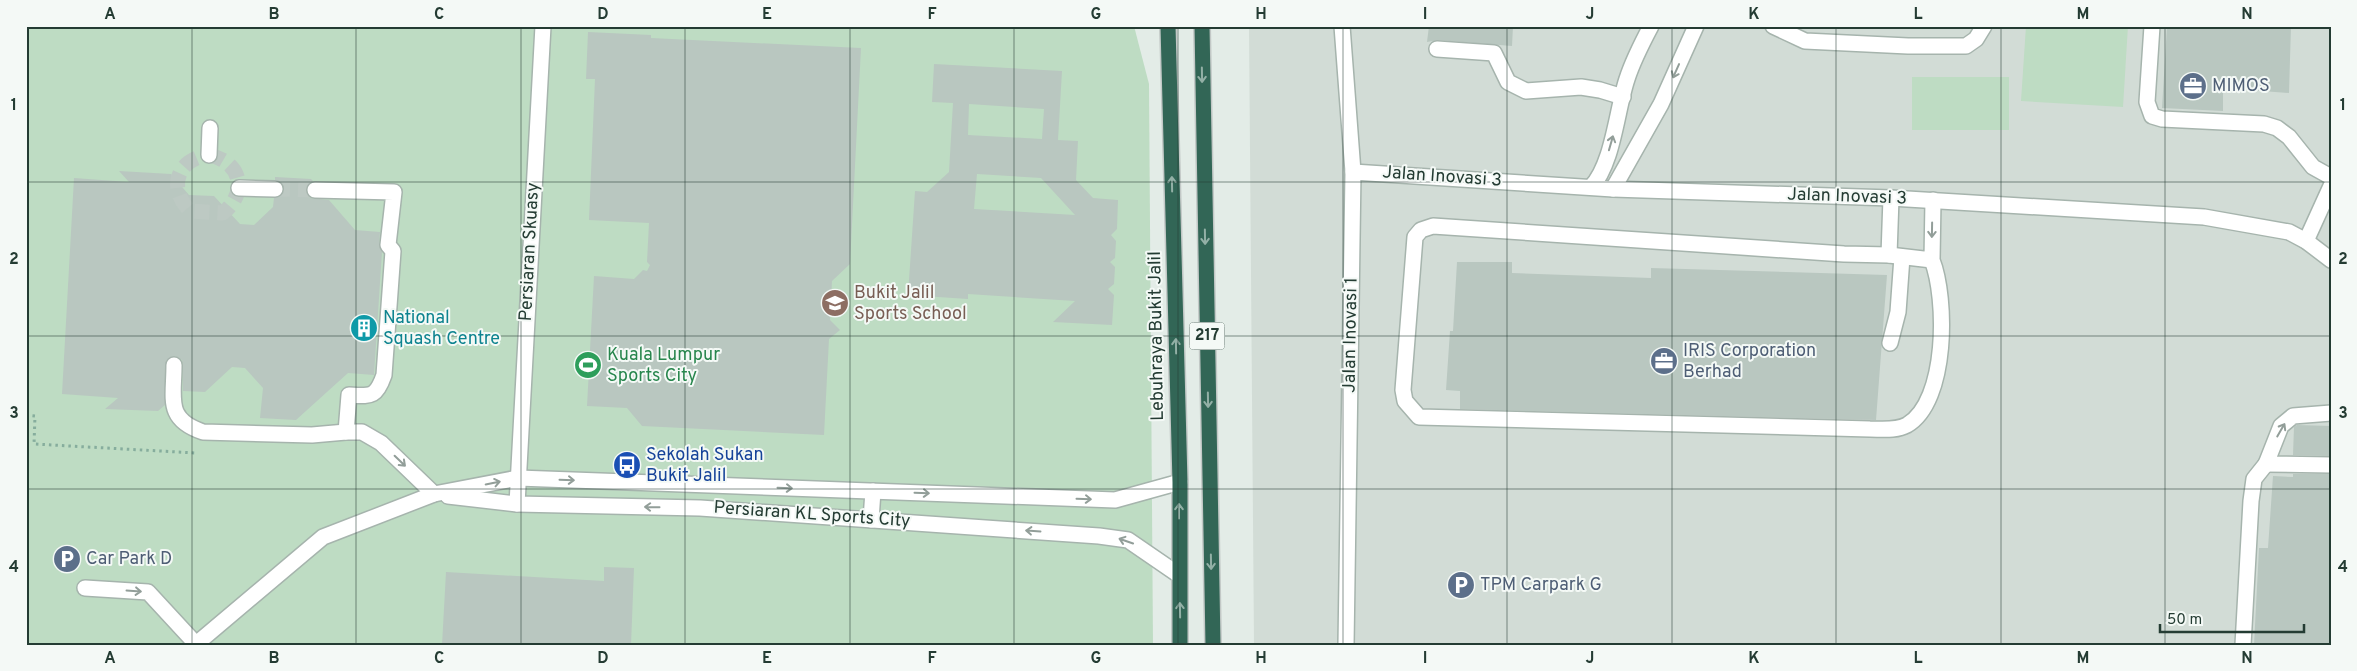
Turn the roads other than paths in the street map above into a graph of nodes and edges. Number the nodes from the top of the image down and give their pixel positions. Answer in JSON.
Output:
{"nodes":[{"id":1,"x":543,"y":26,"type":"edge"},
{"id":2,"x":1168,"y":26,"type":"edge"},
{"id":3,"x":1202,"y":26,"type":"edge"},
{"id":4,"x":1342,"y":26,"type":"edge"},
{"id":5,"x":1651,"y":26,"type":"edge"},
{"id":6,"x":1696,"y":26,"type":"edge"},
{"id":7,"x":1773,"y":26,"type":"edge"},
{"id":8,"x":1984,"y":26,"type":"edge"},
{"id":9,"x":2152,"y":26,"type":"edge"},
{"id":10,"x":1438,"y":49,"type":"dead end"},
{"id":11,"x":1622,"y":97,"type":"junction"},
{"id":12,"x":210,"y":128,"type":"dead end"},
{"id":13,"x":209,"y":155,"type":"dead end"},
{"id":14,"x":1353,"y":172,"type":"junction"},
{"id":15,"x":2331,"y":177,"type":"edge"},
{"id":16,"x":2331,"y":186,"type":"edge"},
{"id":17,"x":1591,"y":187,"type":"junction"},
{"id":18,"x":239,"y":188,"type":"dead end"},
{"id":19,"x":275,"y":189,"type":"tunnel mouth"},
{"id":20,"x":1613,"y":189,"type":"junction"},
{"id":21,"x":315,"y":190,"type":"tunnel mouth"},
{"id":22,"x":1891,"y":198,"type":"junction"},
{"id":23,"x":1933,"y":200,"type":"junction"},
{"id":24,"x":2306,"y":241,"type":"junction"},
{"id":25,"x":1895,"y":256,"type":"junction"},
{"id":26,"x":1932,"y":260,"type":"junction"},
{"id":27,"x":2331,"y":260,"type":"edge"},
{"id":28,"x":1890,"y":344,"type":"dead end"},
{"id":29,"x":174,"y":365,"type":"dead end"},
{"id":30,"x":2331,"y":413,"type":"edge"},
{"id":31,"x":346,"y":432,"type":"junction"},
{"id":32,"x":2266,"y":464,"type":"junction"},
{"id":33,"x":2331,"y":465,"type":"edge"},
{"id":34,"x":518,"y":478,"type":"junction"},
{"id":35,"x":1180,"y":482,"type":"junction"},
{"id":36,"x":873,"y":491,"type":"junction"},
{"id":37,"x":434,"y":494,"type":"junction"},
{"id":38,"x":517,"y":504,"type":"junction"},
{"id":39,"x":871,"y":520,"type":"junction"},
{"id":40,"x":1179,"y":575,"type":"junction"},
{"id":41,"x":85,"y":588,"type":"dead end"},
{"id":42,"x":195,"y":644,"type":"edge"},
{"id":43,"x":1180,"y":645,"type":"edge"},
{"id":44,"x":1213,"y":645,"type":"edge"},
{"id":45,"x":1346,"y":645,"type":"edge"},
{"id":46,"x":2242,"y":645,"type":"edge"}],
"edges":[{"from":1,"to":34,"type":"street","name":"Persiaran Skuasy"},
{"from":35,"to":2,"type":"highway","name":"Lebuhraya Bukit Jalil","number":"217","one_way":true},
{"from":3,"to":44,"type":"highway","number":"217","one_way":true},
{"from":4,"to":14,"type":"street","name":"Jalan Inovasi 1"},
{"from":5,"to":11,"type":"street"},
{"from":6,"to":20,"type":"street","one_way":true},
{"from":7,"to":8,"type":"street"},
{"from":9,"to":15,"type":"street"},
{"from":10,"to":11,"type":"street"},
{"from":17,"to":11,"type":"street","one_way":true},
{"from":12,"to":13,"type":"street"},
{"from":14,"to":17,"type":"street","name":"Jalan Inovasi 3"},
{"from":14,"to":45,"type":"street","name":"Jalan Inovasi 1"},
{"from":16,"to":24,"type":"street"},
{"from":17,"to":20,"type":"street","name":"Jalan Inovasi 3"},
{"from":18,"to":19,"type":"street"},
{"from":20,"to":22,"type":"street","name":"Jalan Inovasi 3"},
{"from":21,"to":31,"type":"street"},
{"from":22,"to":23,"type":"street","name":"Jalan Inovasi 3"},
{"from":22,"to":25,"type":"street"},
{"from":23,"to":24,"type":"street","name":"Jalan Inovasi 3"},
{"from":23,"to":26,"type":"street","one_way":true},
{"from":24,"to":27,"type":"street","name":"Jalan Inovasi 3"},
{"from":25,"to":26,"type":"street"},
{"from":25,"to":26,"type":"street"},
{"from":25,"to":28,"type":"street"},
{"from":29,"to":31,"type":"street"},
{"from":32,"to":30,"type":"street","one_way":true},
{"from":31,"to":37,"type":"street","one_way":true},
{"from":32,"to":33,"type":"street"},
{"from":32,"to":46,"type":"street"},
{"from":34,"to":36,"type":"street","name":"Persiaran KL Sports City","one_way":true},
{"from":37,"to":34,"type":"street","name":"Persiaran KL Sports City","one_way":true},
{"from":34,"to":38,"type":"street","name":"Persiaran Skuasy"},
{"from":36,"to":35,"type":"street","name":"Persiaran KL Sports City","one_way":true},
{"from":40,"to":35,"type":"highway","name":"Lebuhraya Bukit Jalil","number":"217","one_way":true},
{"from":36,"to":39,"type":"street"},
{"from":37,"to":38,"type":"street","name":"Persiaran KL Sports City"},
{"from":37,"to":42,"type":"street","name":"Persiaran KL Sports City"},
{"from":39,"to":38,"type":"street","name":"Persiaran KL Sports City","one_way":true},
{"from":40,"to":39,"type":"street","name":"Persiaran KL Sports City","one_way":true},
{"from":43,"to":40,"type":"highway","name":"Lebuhraya Bukit Jalil","number":"217","one_way":true},
{"from":41,"to":42,"type":"street","one_way":true}]}
